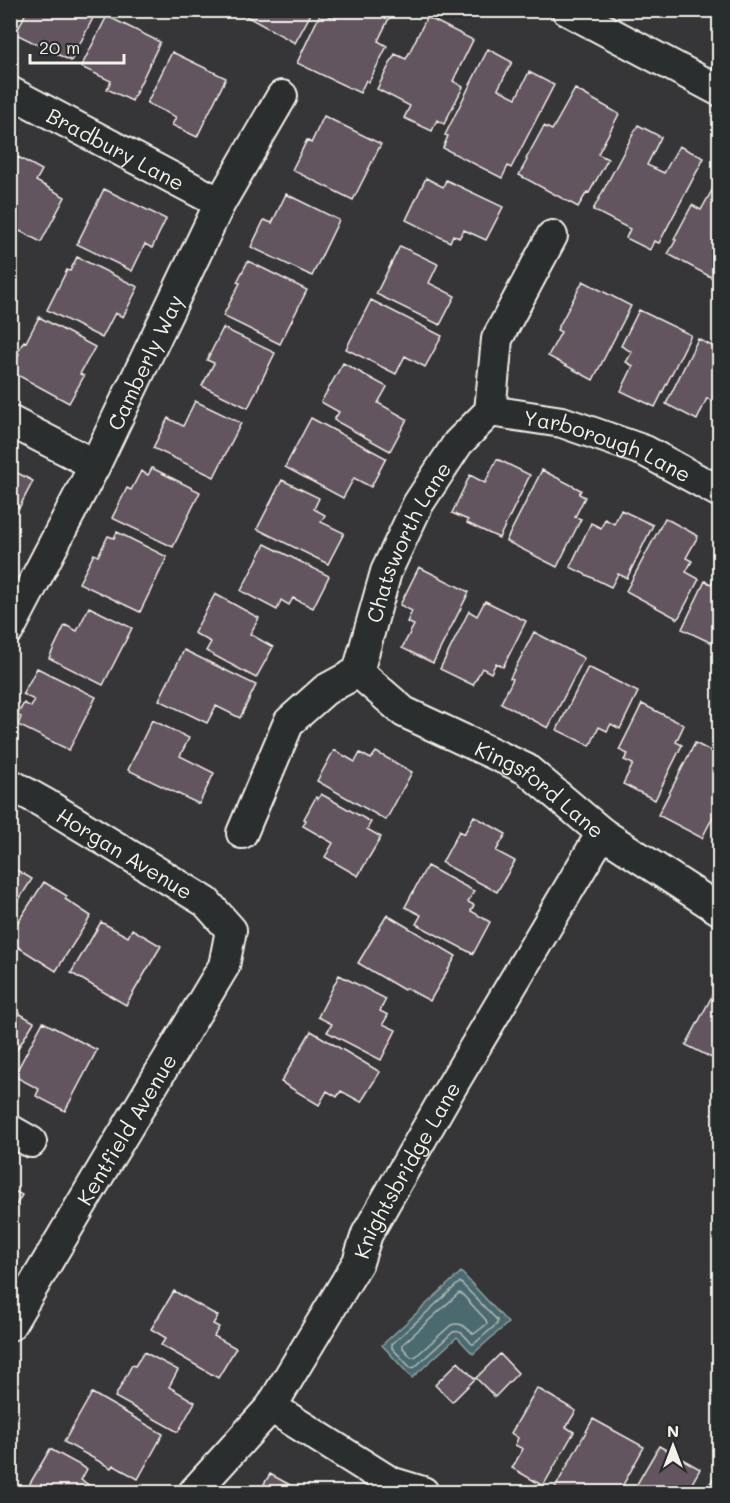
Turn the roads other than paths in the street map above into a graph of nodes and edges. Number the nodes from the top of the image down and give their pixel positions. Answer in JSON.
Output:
{"nodes":[{"id":1,"x":567,"y":10,"type":"edge"},
{"id":2,"x":720,"y":90,"type":"edge"},
{"id":3,"x":10,"y":92,"type":"edge"},
{"id":4,"x":282,"y":96,"type":"dead end"},
{"id":5,"x":220,"y":203,"type":"junction"},
{"id":6,"x":552,"y":236,"type":"dead end"},
{"id":7,"x":490,"y":411,"type":"junction"},
{"id":8,"x":10,"y":421,"type":"edge"},
{"id":9,"x":95,"y":465,"type":"junction"},
{"id":10,"x":720,"y":492,"type":"edge"},
{"id":11,"x":10,"y":628,"type":"edge"},
{"id":12,"x":357,"y":672,"type":"junction"},
{"id":13,"x":10,"y":784,"type":"edge"},
{"id":14,"x":242,"y":833,"type":"dead end"},
{"id":15,"x":602,"y":833,"type":"junction"},
{"id":16,"x":720,"y":910,"type":"edge"},
{"id":17,"x":231,"y":930,"type":"joint"},
{"id":18,"x":10,"y":1325,"type":"edge"},
{"id":19,"x":271,"y":1407,"type":"junction"},
{"id":20,"x":194,"y":1492,"type":"edge"},
{"id":21,"x":423,"y":1492,"type":"edge"}],
"edges":[{"from":1,"to":2,"type":"street"},
{"from":3,"to":5,"type":"street","name":"Bradbury Lane"},
{"from":4,"to":5,"type":"street","name":"Camberly Way"},
{"from":5,"to":9,"type":"street","name":"Camberly Way"},
{"from":6,"to":7,"type":"street"},
{"from":7,"to":10,"type":"street","name":"Yarborough Lane"},
{"from":7,"to":12,"type":"street","name":"Chatsworth Lane"},
{"from":8,"to":9,"type":"street"},
{"from":9,"to":11,"type":"street","name":"Camberly Way"},
{"from":12,"to":14,"type":"street"},
{"from":12,"to":15,"type":"street","name":"Kingsford Lane"},
{"from":13,"to":17,"type":"street","name":"Horgan Avenue"},
{"from":15,"to":16,"type":"street","name":"Kingsford Lane"},
{"from":15,"to":19,"type":"street","name":"Knightsbridge Lane"},
{"from":17,"to":18,"type":"street","name":"Kentfield Avenue"},
{"from":19,"to":20,"type":"street","name":"Knightsbridge Lane"},
{"from":19,"to":21,"type":"street"}]}
